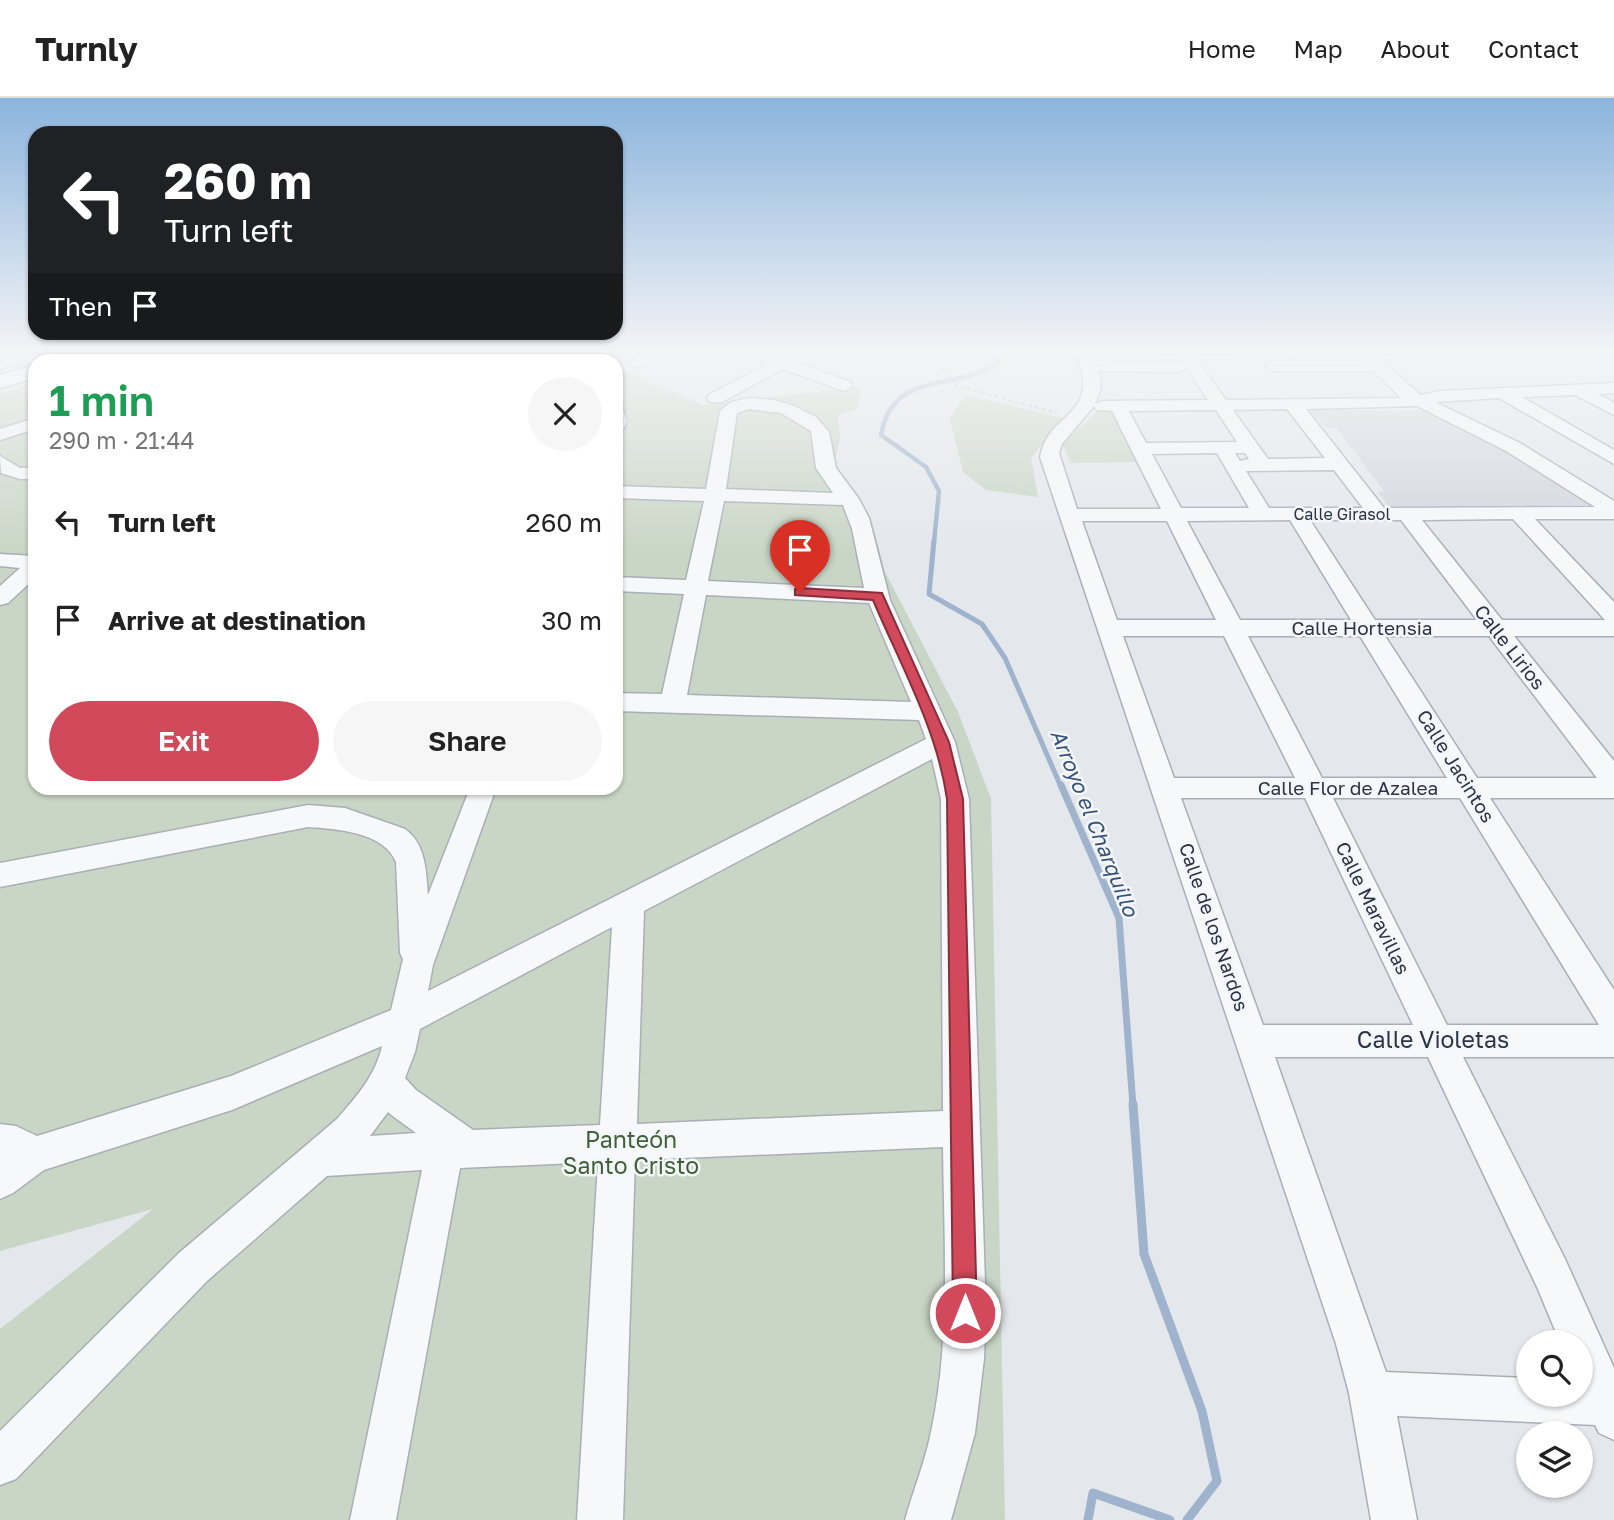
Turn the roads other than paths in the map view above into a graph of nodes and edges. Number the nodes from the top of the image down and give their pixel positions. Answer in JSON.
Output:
{"nodes":[{"id":1,"x":728,"y":419,"type":"edge"},
{"id":2,"x":806,"y":419,"type":"edge"},
{"id":3,"x":1083,"y":419,"type":"edge"},
{"id":4,"x":1104,"y":419,"type":"edge"},
{"id":5,"x":1231,"y":419,"type":"edge"},
{"id":6,"x":1298,"y":419,"type":"edge"},
{"id":7,"x":1457,"y":419,"type":"edge"},
{"id":8,"x":1539,"y":419,"type":"edge"},
{"id":9,"x":28,"y":425,"type":"edge"},
{"id":10,"x":0,"y":435,"type":"edge"},
{"id":11,"x":1251,"y":447,"type":"junction"},
{"id":12,"x":1140,"y":449,"type":"junction"},
{"id":13,"x":1228,"y":456,"type":"junction"},
{"id":14,"x":0,"y":462,"type":"edge"},
{"id":15,"x":1339,"y":464,"type":"junction"},
{"id":16,"x":1263,"y":465,"type":"junction"},
{"id":17,"x":1604,"y":467,"type":"edge"},
{"id":18,"x":28,"y":473,"type":"edge"},
{"id":19,"x":1562,"y":477,"type":"junction"},
{"id":20,"x":623,"y":492,"type":"edge"},
{"id":21,"x":715,"y":495,"type":"junction"},
{"id":22,"x":849,"y":499,"type":"junction"},
{"id":23,"x":1614,"y":512,"type":"edge"},
{"id":24,"x":1263,"y":514,"type":"junction"},
{"id":25,"x":1296,"y":514,"type":"junction"},
{"id":26,"x":1378,"y":514,"type":"junction"},
{"id":27,"x":1407,"y":514,"type":"junction"},
{"id":28,"x":1519,"y":514,"type":"junction"},
{"id":29,"x":1069,"y":515,"type":"junction"},
{"id":30,"x":1174,"y":515,"type":"junction"},
{"id":31,"x":0,"y":560,"type":"edge"},
{"id":32,"x":28,"y":563,"type":"edge"},
{"id":33,"x":28,"y":571,"type":"edge"},
{"id":34,"x":623,"y":584,"type":"edge"},
{"id":35,"x":696,"y":587,"type":"junction"},
{"id":36,"x":877,"y":596,"type":"junction"},
{"id":37,"x":0,"y":598,"type":"edge"},
{"id":38,"x":1614,"y":616,"type":"edge"},
{"id":39,"x":1368,"y":627,"type":"junction"},
{"id":40,"x":1109,"y":628,"type":"junction"},
{"id":41,"x":1234,"y":628,"type":"junction"},
{"id":42,"x":1495,"y":628,"type":"junction"},
{"id":43,"x":1614,"y":628,"type":"edge"},
{"id":44,"x":623,"y":702,"type":"edge"},
{"id":45,"x":672,"y":705,"type":"junction"},
{"id":46,"x":928,"y":711,"type":"junction"},
{"id":47,"x":942,"y":742,"type":"junction"},
{"id":48,"x":1614,"y":780,"type":"edge"},
{"id":49,"x":1166,"y":788,"type":"junction"},
{"id":50,"x":1314,"y":788,"type":"junction"},
{"id":51,"x":1470,"y":788,"type":"junction"},
{"id":52,"x":1614,"y":788,"type":"edge"},
{"id":53,"x":481,"y":795,"type":"edge"},
{"id":54,"x":0,"y":875,"type":"edge"},
{"id":55,"x":629,"y":902,"type":"junction"},
{"id":56,"x":417,"y":965,"type":"junction"},
{"id":57,"x":1614,"y":1018,"type":"edge"},
{"id":58,"x":404,"y":1020,"type":"junction"},
{"id":59,"x":1436,"y":1039,"type":"junction"},
{"id":60,"x":1253,"y":1041,"type":"junction"},
{"id":61,"x":1614,"y":1041,"type":"edge"},
{"id":62,"x":386,"y":1083,"type":"junction"},
{"id":63,"x":963,"y":1128,"type":"junction"},
{"id":64,"x":0,"y":1142,"type":"edge"},
{"id":65,"x":618,"y":1144,"type":"junction"},
{"id":66,"x":458,"y":1150,"type":"junction"},
{"id":67,"x":34,"y":1155,"type":"junction"},
{"id":68,"x":319,"y":1158,"type":"junction"},
{"id":69,"x":0,"y":1180,"type":"edge"},
{"id":70,"x":1371,"y":1393,"type":"junction"},
{"id":71,"x":1613,"y":1409,"type":"edge"},
{"id":72,"x":0,"y":1463,"type":"edge"},
{"id":73,"x":373,"y":1520,"type":"edge"},
{"id":74,"x":600,"y":1520,"type":"edge"},
{"id":75,"x":928,"y":1520,"type":"edge"},
{"id":76,"x":1394,"y":1520,"type":"edge"}],
"edges":[{"from":1,"to":21,"type":"street"},
{"from":2,"to":22,"type":"street"},
{"from":3,"to":29,"type":"street","name":"Calle de los Nardos"},
{"from":4,"to":12,"type":"street","name":"Calle Maravillas"},
{"from":5,"to":11,"type":"street"},
{"from":6,"to":15,"type":"street"},
{"from":7,"to":19,"type":"street"},
{"from":8,"to":17,"type":"street"},
{"from":9,"to":10,"type":"street"},
{"from":11,"to":13,"type":"street"},
{"from":11,"to":16,"type":"street"},
{"from":12,"to":13,"type":"street"},
{"from":12,"to":30,"type":"street","name":"Calle Maravillas"},
{"from":13,"to":16,"type":"street"},
{"from":13,"to":24,"type":"street"},
{"from":14,"to":18,"type":"street"},
{"from":15,"to":16,"type":"street"},
{"from":15,"to":26,"type":"street"},
{"from":17,"to":19,"type":"street"},
{"from":19,"to":23,"type":"street"},
{"from":20,"to":21,"type":"street"},
{"from":21,"to":22,"type":"street"},
{"from":21,"to":35,"type":"street"},
{"from":22,"to":36,"type":"street"},
{"from":23,"to":28,"type":"street","name":"Calle Girasol"},
{"from":24,"to":25,"type":"street","name":"Calle Girasol"},
{"from":24,"to":30,"type":"street","name":"Calle Girasol"},
{"from":25,"to":26,"type":"street","name":"Calle Girasol"},
{"from":25,"to":39,"type":"street","name":"Calle Jacintos"},
{"from":26,"to":27,"type":"street","name":"Calle Girasol"},
{"from":27,"to":28,"type":"street","name":"Calle Girasol"},
{"from":27,"to":42,"type":"street","name":"Calle Lirios"},
{"from":28,"to":38,"type":"street"},
{"from":29,"to":30,"type":"street","name":"Calle Girasol"},
{"from":29,"to":40,"type":"street","name":"Calle de los Nardos"},
{"from":30,"to":41,"type":"street","name":"Calle Maravillas"},
{"from":31,"to":32,"type":"street"},
{"from":33,"to":37,"type":"street"},
{"from":34,"to":35,"type":"street"},
{"from":35,"to":36,"type":"street"},
{"from":35,"to":45,"type":"street"},
{"from":36,"to":46,"type":"street"},
{"from":39,"to":41,"type":"street","name":"Calle Hortensia"},
{"from":39,"to":42,"type":"street","name":"Calle Hortensia"},
{"from":39,"to":51,"type":"street","name":"Calle Jacintos"},
{"from":40,"to":41,"type":"street","name":"Calle Hortensia"},
{"from":40,"to":49,"type":"street","name":"Calle de los Nardos"},
{"from":41,"to":50,"type":"street","name":"Calle Maravillas"},
{"from":42,"to":43,"type":"street","name":"Calle Hortensia"},
{"from":42,"to":48,"type":"street","name":"Calle Lirios"},
{"from":44,"to":45,"type":"street"},
{"from":45,"to":46,"type":"street"},
{"from":46,"to":47,"type":"street"},
{"from":47,"to":55,"type":"street"},
{"from":47,"to":63,"type":"street"},
{"from":49,"to":50,"type":"street","name":"Calle Flor de Azalea"},
{"from":49,"to":60,"type":"street","name":"Calle de los Nardos"},
{"from":50,"to":51,"type":"street","name":"Calle Flor de Azalea"},
{"from":50,"to":59,"type":"street","name":"Calle Maravillas"},
{"from":51,"to":52,"type":"street","name":"Calle Flor de Azalea"},
{"from":51,"to":57,"type":"street","name":"Calle Jacintos"},
{"from":53,"to":56,"type":"street"},
{"from":54,"to":56,"type":"street"},
{"from":55,"to":58,"type":"street"},
{"from":55,"to":65,"type":"street"},
{"from":56,"to":58,"type":"street"},
{"from":58,"to":62,"type":"street"},
{"from":58,"to":67,"type":"street"},
{"from":59,"to":60,"type":"street","name":"Calle Violetas"},
{"from":59,"to":61,"type":"street","name":"Calle Violetas"},
{"from":59,"to":71,"type":"street","name":"Calle Maravillas"},
{"from":60,"to":70,"type":"street","name":"Calle de los Nardos"},
{"from":62,"to":66,"type":"street"},
{"from":62,"to":68,"type":"street"},
{"from":63,"to":65,"type":"street"},
{"from":63,"to":75,"type":"street"},
{"from":64,"to":67,"type":"street"},
{"from":65,"to":66,"type":"street"},
{"from":65,"to":74,"type":"street"},
{"from":66,"to":68,"type":"street"},
{"from":66,"to":73,"type":"street"},
{"from":67,"to":69,"type":"street"},
{"from":68,"to":72,"type":"street"},
{"from":70,"to":71,"type":"street"},
{"from":70,"to":76,"type":"street","name":"Calle de los Nardos"}]}
